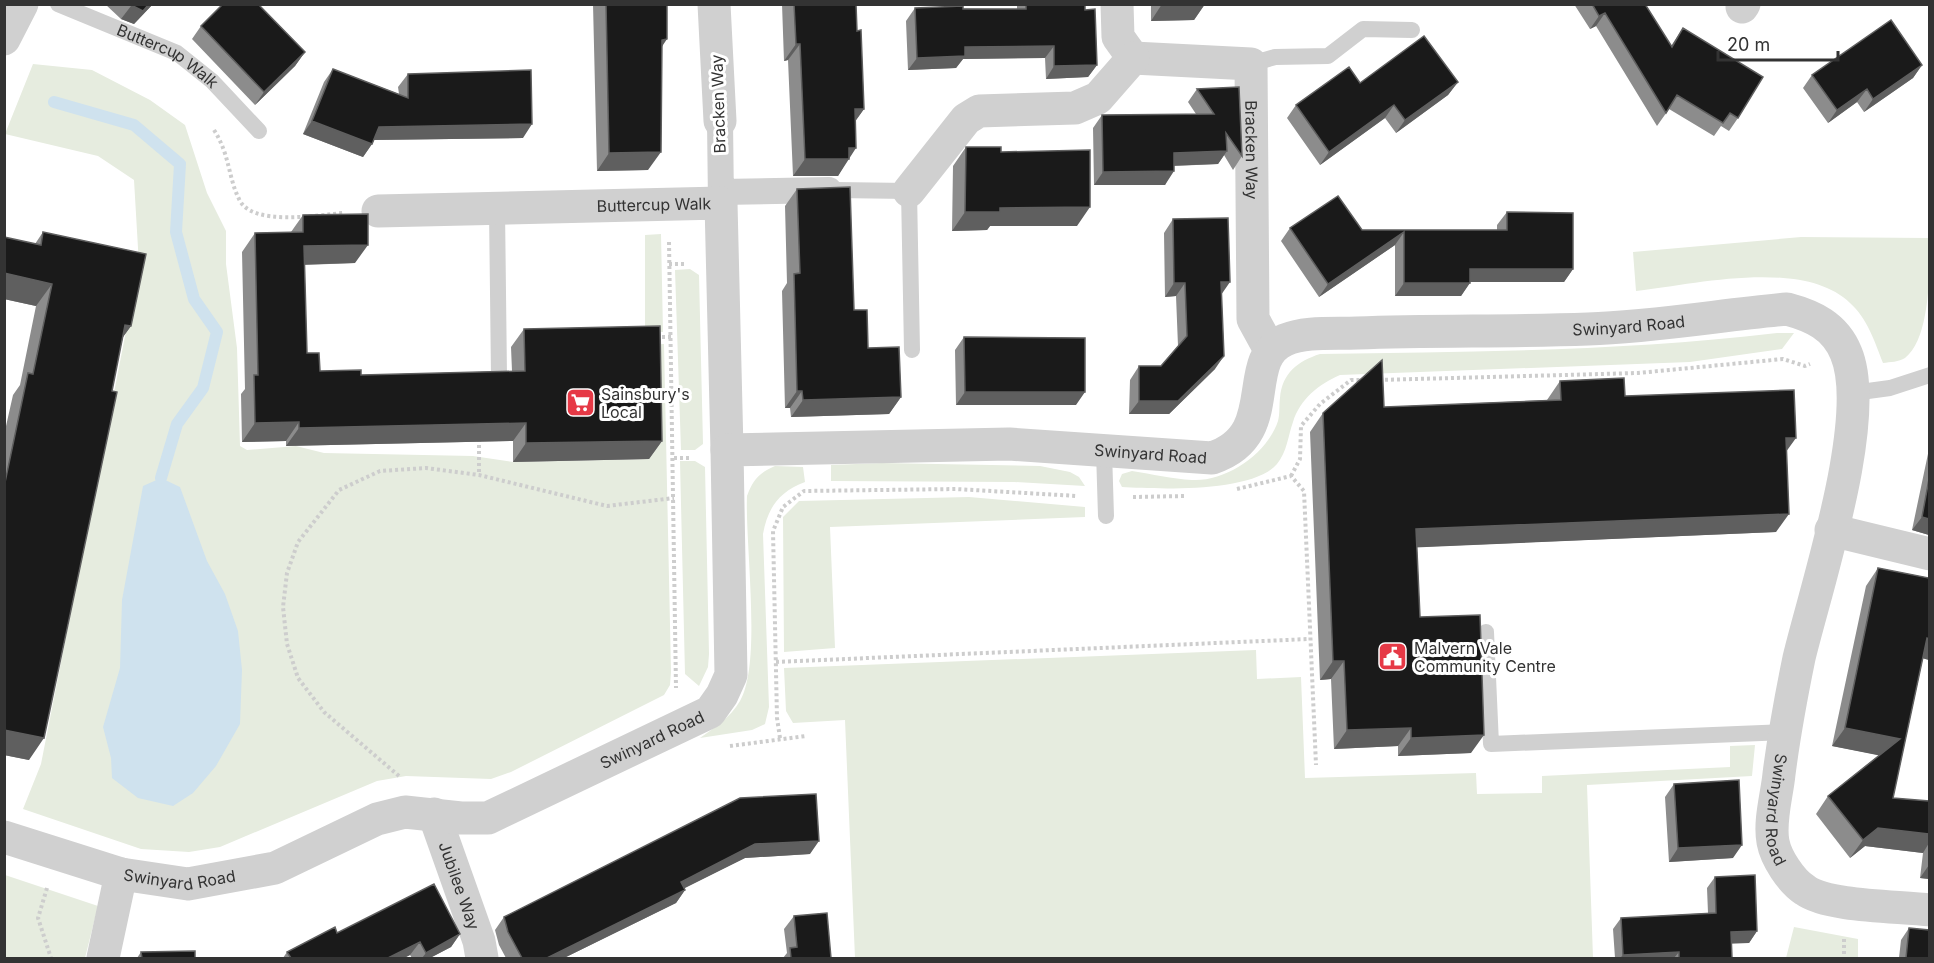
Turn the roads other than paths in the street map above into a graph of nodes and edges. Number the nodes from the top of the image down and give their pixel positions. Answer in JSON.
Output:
{"nodes":[{"id":1,"x":22,"y":4,"type":"edge"},
{"id":2,"x":58,"y":4,"type":"edge"},
{"id":3,"x":714,"y":4,"type":"edge"},
{"id":4,"x":1117,"y":4,"type":"edge"},
{"id":5,"x":1412,"y":30,"type":"dead end"},
{"id":6,"x":4,"y":39,"type":"edge"},
{"id":7,"x":1132,"y":58,"type":"junction"},
{"id":8,"x":1251,"y":64,"type":"junction"},
{"id":9,"x":720,"y":121,"type":"joint"},
{"id":10,"x":259,"y":131,"type":"dead end"},
{"id":11,"x":835,"y":190,"type":"joint"},
{"id":12,"x":909,"y":192,"type":"junction"},
{"id":13,"x":721,"y":198,"type":"junction"},
{"id":14,"x":497,"y":209,"type":"junction"},
{"id":15,"x":378,"y":211,"type":"road end"},
{"id":16,"x":912,"y":350,"type":"dead end"},
{"id":17,"x":1270,"y":350,"type":"junction"},
{"id":18,"x":1928,"y":374,"type":"edge"},
{"id":19,"x":499,"y":376,"type":"edge"},
{"id":20,"x":1853,"y":393,"type":"junction"},
{"id":21,"x":728,"y":450,"type":"junction"},
{"id":22,"x":1104,"y":451,"type":"junction"},
{"id":23,"x":1106,"y":516,"type":"dead end"},
{"id":24,"x":1831,"y":530,"type":"junction"},
{"id":25,"x":1929,"y":554,"type":"edge"},
{"id":26,"x":1486,"y":632,"type":"dead end"},
{"id":27,"x":1784,"y":732,"type":"junction"},
{"id":28,"x":434,"y":814,"type":"junction"},
{"id":29,"x":4,"y":837,"type":"edge"},
{"id":30,"x":121,"y":874,"type":"junction"},
{"id":31,"x":1929,"y":910,"type":"edge"},
{"id":32,"x":103,"y":958,"type":"edge"},
{"id":33,"x":482,"y":958,"type":"edge"}],
"edges":[{"from":1,"to":6,"type":"street"},
{"from":2,"to":10,"type":"lane","name":"Buttercup Walk"},
{"from":3,"to":9,"type":"street","name":"Bracken Way"},
{"from":4,"to":7,"type":"street"},
{"from":5,"to":8,"type":"lane"},
{"from":7,"to":8,"type":"street"},
{"from":7,"to":12,"type":"street"},
{"from":8,"to":17,"type":"street","name":"Bracken Way"},
{"from":9,"to":13,"type":"street","name":"Bracken Way"},
{"from":11,"to":12,"type":"lane"},
{"from":11,"to":13,"type":"street"},
{"from":12,"to":16,"type":"lane"},
{"from":13,"to":14,"type":"street","name":"Buttercup Walk"},
{"from":13,"to":21,"type":"street","name":"Buttercup Walk"},
{"from":14,"to":15,"type":"street","name":"Buttercup Walk"},
{"from":14,"to":19,"type":"lane"},
{"from":17,"to":20,"type":"street","name":"Swinyard Road"},
{"from":17,"to":22,"type":"street","name":"Swinyard Road"},
{"from":18,"to":20,"type":"lane"},
{"from":20,"to":24,"type":"street","name":"Swinyard Road"},
{"from":21,"to":22,"type":"street","name":"Swinyard Road"},
{"from":21,"to":28,"type":"street","name":"Swinyard Road"},
{"from":22,"to":23,"type":"lane"},
{"from":24,"to":25,"type":"street"},
{"from":24,"to":27,"type":"street","name":"Swinyard Road"},
{"from":26,"to":27,"type":"lane"},
{"from":27,"to":31,"type":"street","name":"Swinyard Road"},
{"from":28,"to":30,"type":"street","name":"Swinyard Road"},
{"from":28,"to":33,"type":"street","name":"Jubilee Way"},
{"from":29,"to":30,"type":"street","name":"Swinyard Road"},
{"from":30,"to":32,"type":"street"}]}
